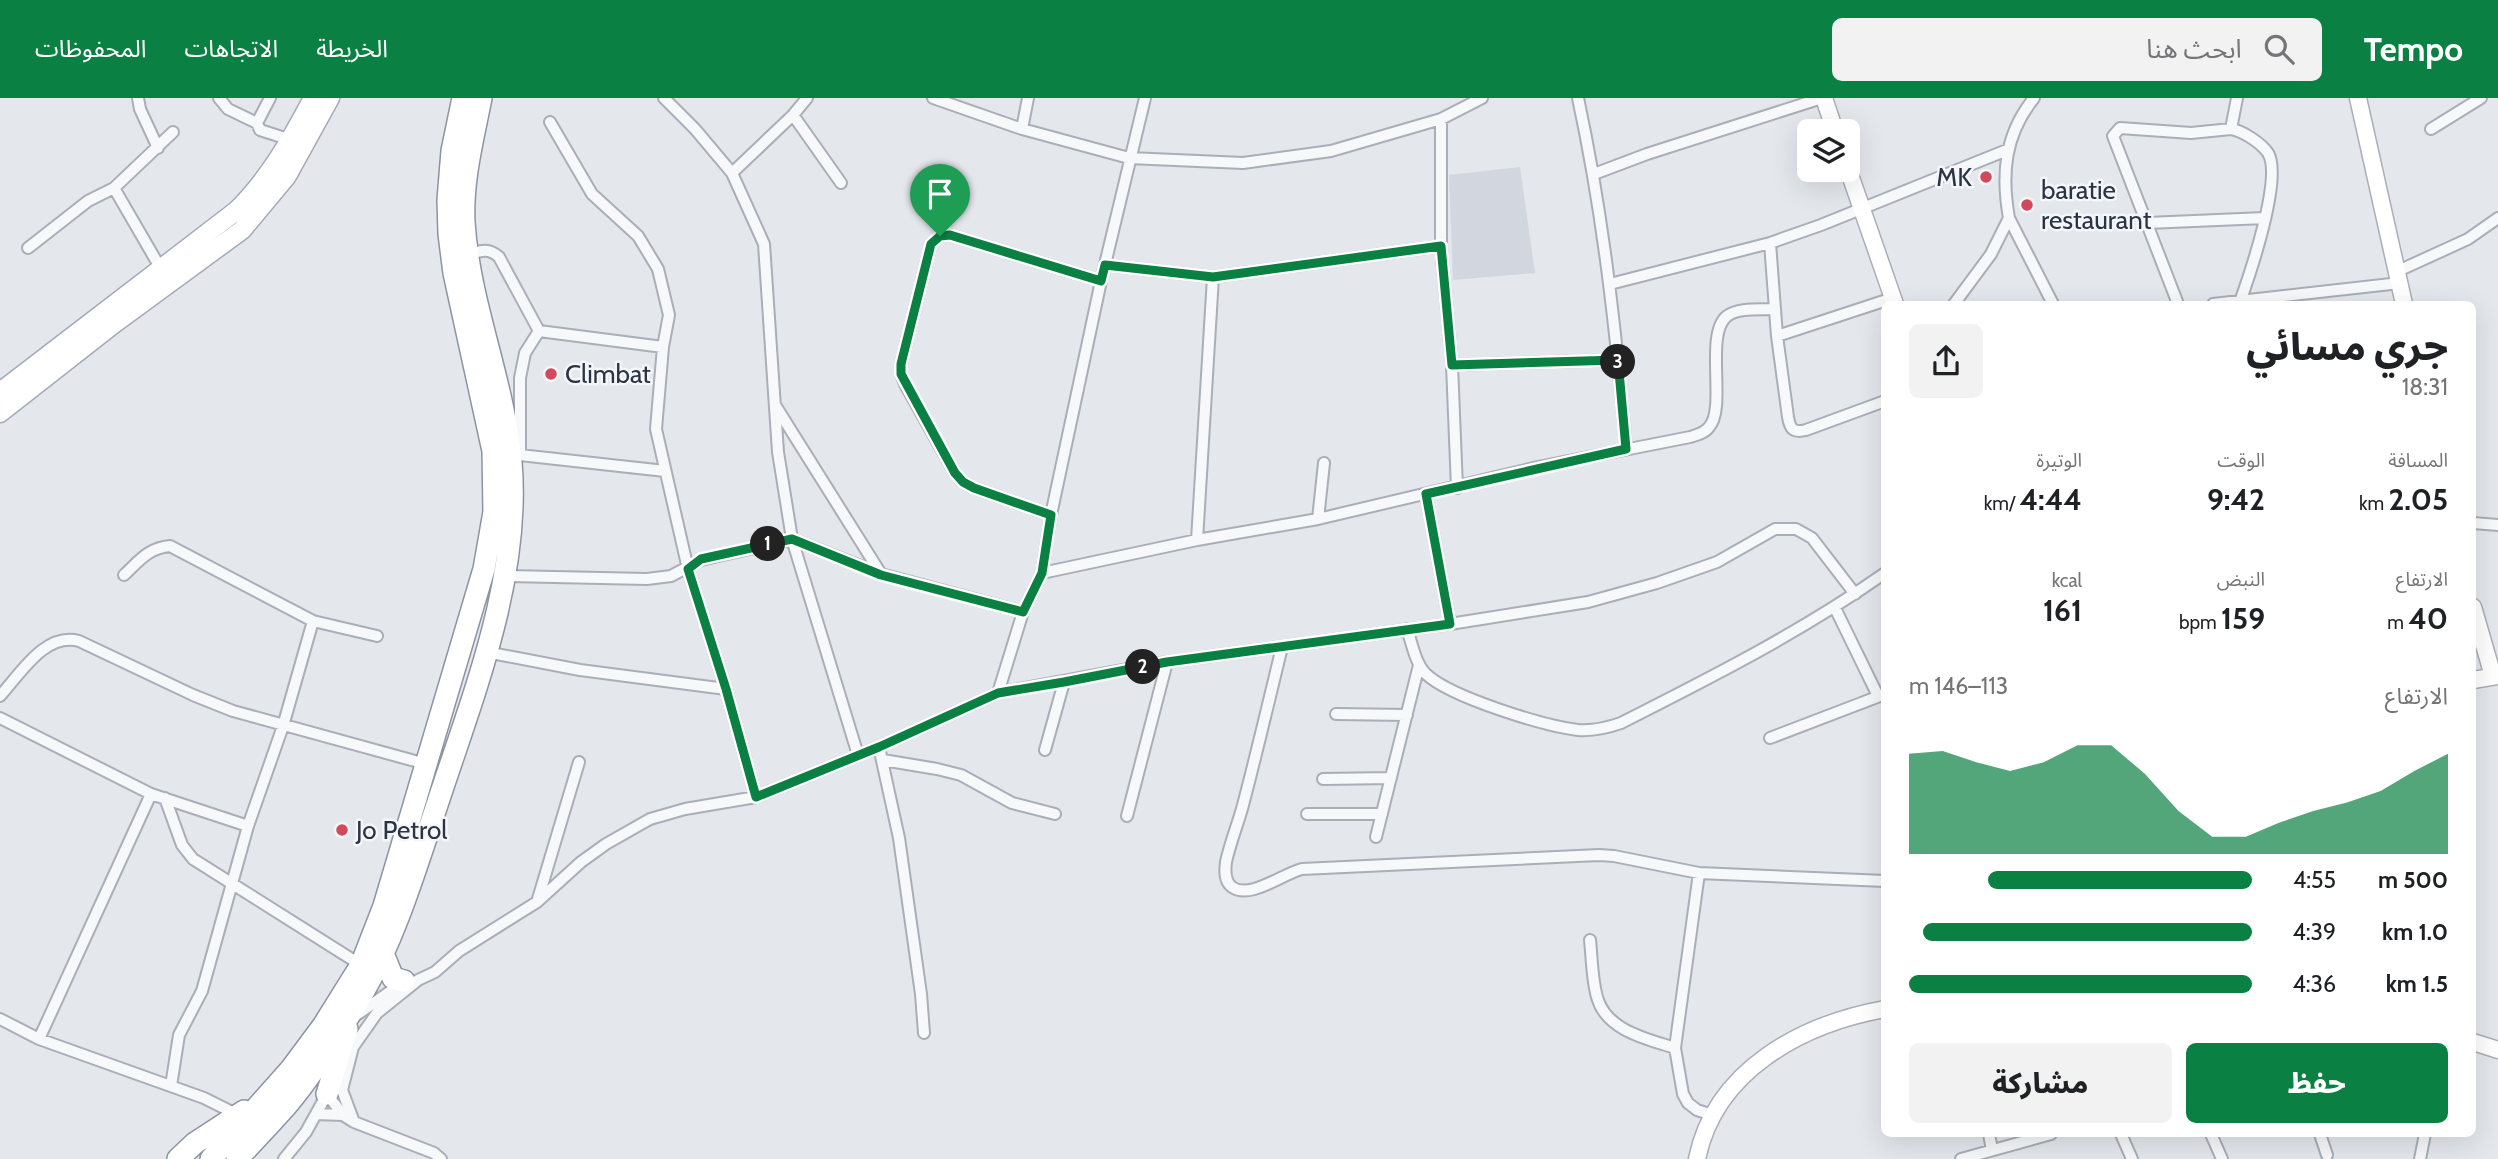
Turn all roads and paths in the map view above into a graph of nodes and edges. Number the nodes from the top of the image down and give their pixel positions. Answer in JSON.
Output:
{"nodes":[{"id":1,"x":138,"y":98,"type":"edge"},
{"id":2,"x":219,"y":98,"type":"edge"},
{"id":3,"x":270,"y":98,"type":"edge"},
{"id":4,"x":313,"y":98,"type":"edge"},
{"id":5,"x":330,"y":98,"type":"edge"},
{"id":6,"x":463,"y":98,"type":"edge"},
{"id":7,"x":481,"y":98,"type":"edge"},
{"id":8,"x":664,"y":98,"type":"edge"},
{"id":9,"x":807,"y":98,"type":"edge"},
{"id":10,"x":933,"y":98,"type":"edge"},
{"id":11,"x":1028,"y":98,"type":"edge"},
{"id":12,"x":1145,"y":98,"type":"edge"},
{"id":13,"x":1482,"y":98,"type":"edge"},
{"id":14,"x":1578,"y":98,"type":"edge"},
{"id":15,"x":1823,"y":98,"type":"edge"},
{"id":16,"x":2034,"y":98,"type":"edge"},
{"id":17,"x":2237,"y":98,"type":"edge"},
{"id":18,"x":2358,"y":98,"type":"edge"},
{"id":19,"x":2481,"y":98,"type":"edge"},
{"id":20,"x":793,"y":115,"type":"junction"},
{"id":21,"x":1441,"y":119,"type":"junction"},
{"id":22,"x":1831,"y":119,"type":"edge"},
{"id":23,"x":550,"y":122,"type":"dead end"},
{"id":24,"x":257,"y":123,"type":"junction"},
{"id":25,"x":1022,"y":129,"type":"junction"},
{"id":26,"x":2231,"y":129,"type":"junction"},
{"id":27,"x":2431,"y":129,"type":"dead end"},
{"id":28,"x":173,"y":132,"type":"dead end"},
{"id":29,"x":291,"y":140,"type":"junction"},
{"id":30,"x":158,"y":148,"type":"junction"},
{"id":31,"x":2007,"y":150,"type":"junction"},
{"id":32,"x":1129,"y":158,"type":"junction"},
{"id":33,"x":732,"y":173,"type":"junction"},
{"id":34,"x":1594,"y":174,"type":"junction"},
{"id":35,"x":1852,"y":182,"type":"edge"},
{"id":36,"x":841,"y":183,"type":"dead end"},
{"id":37,"x":114,"y":188,"type":"junction"},
{"id":38,"x":1861,"y":208,"type":"junction"},
{"id":39,"x":2009,"y":218,"type":"junction"},
{"id":40,"x":2265,"y":218,"type":"junction"},
{"id":41,"x":2498,"y":218,"type":"edge"},
{"id":42,"x":2147,"y":223,"type":"junction"},
{"id":43,"x":1769,"y":243,"type":"junction"},
{"id":44,"x":1441,"y":246,"type":"junction"},
{"id":45,"x":28,"y":248,"type":"dead end"},
{"id":46,"x":467,"y":255,"type":"junction"},
{"id":47,"x":1105,"y":265,"type":"junction"},
{"id":48,"x":161,"y":270,"type":"junction"},
{"id":49,"x":1213,"y":277,"type":"junction"},
{"id":50,"x":2399,"y":277,"type":"junction"},
{"id":51,"x":1101,"y":281,"type":"junction"},
{"id":52,"x":1610,"y":284,"type":"junction"},
{"id":53,"x":1894,"y":301,"type":"edge"},
{"id":54,"x":1956,"y":301,"type":"edge"},
{"id":55,"x":2051,"y":301,"type":"edge"},
{"id":56,"x":2177,"y":301,"type":"edge"},
{"id":57,"x":2240,"y":301,"type":"edge"},
{"id":58,"x":2246,"y":301,"type":"edge"},
{"id":59,"x":2403,"y":301,"type":"edge"},
{"id":60,"x":1881,"y":305,"type":"edge"},
{"id":61,"x":1775,"y":309,"type":"junction"},
{"id":62,"x":539,"y":331,"type":"junction"},
{"id":63,"x":1777,"y":336,"type":"junction"},
{"id":64,"x":663,"y":347,"type":"junction"},
{"id":65,"x":1618,"y":360,"type":"junction"},
{"id":66,"x":1452,"y":365,"type":"junction"},
{"id":67,"x":0,"y":392,"type":"edge"},
{"id":68,"x":1881,"y":402,"type":"edge"},
{"id":69,"x":774,"y":403,"type":"junction"},
{"id":70,"x":0,"y":413,"type":"edge"},
{"id":71,"x":1626,"y":449,"type":"junction"},
{"id":72,"x":516,"y":459,"type":"junction"},
{"id":73,"x":1324,"y":463,"type":"dead end"},
{"id":74,"x":665,"y":471,"type":"junction"},
{"id":75,"x":1457,"y":488,"type":"junction"},
{"id":76,"x":1426,"y":494,"type":"junction"},
{"id":77,"x":1051,"y":515,"type":"junction"},
{"id":78,"x":1318,"y":519,"type":"junction"},
{"id":79,"x":2476,"y":523,"type":"edge"},
{"id":80,"x":2498,"y":525,"type":"edge"},
{"id":81,"x":792,"y":539,"type":"junction"},
{"id":82,"x":1197,"y":540,"type":"junction"},
{"id":83,"x":688,"y":569,"type":"junction"},
{"id":84,"x":1042,"y":573,"type":"junction"},
{"id":85,"x":124,"y":575,"type":"dead end"},
{"id":86,"x":881,"y":575,"type":"junction"},
{"id":87,"x":504,"y":576,"type":"junction"},
{"id":88,"x":1881,"y":576,"type":"edge"},
{"id":89,"x":1855,"y":594,"type":"junction"},
{"id":90,"x":1835,"y":608,"type":"junction"},
{"id":91,"x":1023,"y":612,"type":"junction"},
{"id":92,"x":2476,"y":616,"type":"edge"},
{"id":93,"x":313,"y":621,"type":"junction"},
{"id":94,"x":1450,"y":624,"type":"junction"},
{"id":95,"x":1407,"y":629,"type":"junction"},
{"id":96,"x":377,"y":636,"type":"dead end"},
{"id":97,"x":1282,"y":647,"type":"junction"},
{"id":98,"x":486,"y":652,"type":"junction"},
{"id":99,"x":1167,"y":662,"type":"junction"},
{"id":100,"x":1419,"y":665,"type":"junction"},
{"id":101,"x":2495,"y":676,"type":"edge"},
{"id":102,"x":2476,"y":679,"type":"edge"},
{"id":103,"x":1064,"y":682,"type":"junction"},
{"id":104,"x":726,"y":689,"type":"junction"},
{"id":105,"x":998,"y":693,"type":"junction"},
{"id":106,"x":1881,"y":695,"type":"edge"},
{"id":107,"x":0,"y":696,"type":"edge"},
{"id":108,"x":1336,"y":714,"type":"dead end"},
{"id":109,"x":1406,"y":715,"type":"junction"},
{"id":110,"x":0,"y":718,"type":"edge"},
{"id":111,"x":282,"y":726,"type":"junction"},
{"id":112,"x":1770,"y":738,"type":"dead end"},
{"id":113,"x":879,"y":747,"type":"junction"},
{"id":114,"x":1045,"y":750,"type":"dead end"},
{"id":115,"x":858,"y":755,"type":"junction"},
{"id":116,"x":883,"y":761,"type":"junction"},
{"id":117,"x":579,"y":762,"type":"dead end"},
{"id":118,"x":426,"y":764,"type":"junction"},
{"id":119,"x":1391,"y":778,"type":"junction"},
{"id":120,"x":1324,"y":779,"type":"dead end"},
{"id":121,"x":151,"y":794,"type":"junction"},
{"id":122,"x":756,"y":797,"type":"junction"},
{"id":123,"x":165,"y":798,"type":"junction"},
{"id":124,"x":1055,"y":814,"type":"dead end"},
{"id":125,"x":1307,"y":814,"type":"dead end"},
{"id":126,"x":1381,"y":814,"type":"junction"},
{"id":127,"x":1126,"y":816,"type":"dead end"},
{"id":128,"x":248,"y":826,"type":"junction"},
{"id":129,"x":1376,"y":837,"type":"dead end"},
{"id":130,"x":1699,"y":873,"type":"junction"},
{"id":131,"x":1881,"y":881,"type":"edge"},
{"id":132,"x":233,"y":883,"type":"junction"},
{"id":133,"x":537,"y":902,"type":"junction"},
{"id":134,"x":1590,"y":940,"type":"dead end"},
{"id":135,"x":382,"y":951,"type":"junction"},
{"id":136,"x":361,"y":965,"type":"junction"},
{"id":137,"x":411,"y":981,"type":"junction"},
{"id":138,"x":1881,"y":1010,"type":"edge"},
{"id":139,"x":353,"y":1011,"type":"junction"},
{"id":140,"x":0,"y":1019,"type":"edge"},
{"id":141,"x":925,"y":1033,"type":"dead end"},
{"id":142,"x":39,"y":1039,"type":"junction"},
{"id":143,"x":2476,"y":1043,"type":"edge"},
{"id":144,"x":1675,"y":1048,"type":"junction"},
{"id":145,"x":2498,"y":1050,"type":"edge"},
{"id":146,"x":171,"y":1086,"type":"junction"},
{"id":147,"x":327,"y":1094,"type":"junction"},
{"id":148,"x":247,"y":1113,"type":"junction"},
{"id":149,"x":316,"y":1114,"type":"junction"},
{"id":150,"x":343,"y":1115,"type":"junction"},
{"id":151,"x":1712,"y":1115,"type":"junction"},
{"id":152,"x":354,"y":1122,"type":"junction"},
{"id":153,"x":1990,"y":1137,"type":"edge"},
{"id":154,"x":2040,"y":1137,"type":"edge"},
{"id":155,"x":2122,"y":1137,"type":"edge"},
{"id":156,"x":2212,"y":1137,"type":"edge"},
{"id":157,"x":2321,"y":1137,"type":"edge"},
{"id":158,"x":2424,"y":1137,"type":"edge"},
{"id":159,"x":1992,"y":1150,"type":"junction"},
{"id":160,"x":2327,"y":1155,"type":"dead end"},
{"id":161,"x":178,"y":1159,"type":"edge"},
{"id":162,"x":211,"y":1159,"type":"edge"},
{"id":163,"x":237,"y":1159,"type":"edge"},
{"id":164,"x":284,"y":1159,"type":"edge"},
{"id":165,"x":441,"y":1159,"type":"edge"},
{"id":166,"x":1696,"y":1159,"type":"edge"},
{"id":167,"x":1961,"y":1159,"type":"edge"},
{"id":168,"x":2132,"y":1159,"type":"edge"},
{"id":169,"x":2222,"y":1159,"type":"edge"},
{"id":170,"x":2420,"y":1159,"type":"edge"}],
"edges":[{"from":1,"to":30,"type":"street"},
{"from":2,"to":24,"type":"street"},
{"from":3,"to":24,"type":"street"},
{"from":4,"to":29,"type":"main road"},
{"from":5,"to":70,"type":"main road"},
{"from":6,"to":118,"type":"highway"},
{"from":7,"to":46,"type":"highway"},
{"from":8,"to":33,"type":"street"},
{"from":9,"to":20,"type":"street"},
{"from":10,"to":25,"type":"street"},
{"from":11,"to":25,"type":"street"},
{"from":12,"to":32,"type":"street"},
{"from":13,"to":21,"type":"street"},
{"from":14,"to":34,"type":"street"},
{"from":15,"to":22,"type":"street"},
{"from":15,"to":34,"type":"street"},
{"from":16,"to":31,"type":"street"},
{"from":17,"to":26,"type":"street"},
{"from":18,"to":50,"type":"street"},
{"from":19,"to":27,"type":"street"},
{"from":20,"to":33,"type":"street"},
{"from":20,"to":36,"type":"street"},
{"from":21,"to":32,"type":"street"},
{"from":21,"to":44,"type":"street"},
{"from":23,"to":64,"type":"street"},
{"from":24,"to":29,"type":"street"},
{"from":25,"to":32,"type":"street"},
{"from":26,"to":40,"type":"street"},
{"from":26,"to":42,"type":"street"},
{"from":28,"to":30,"type":"street"},
{"from":29,"to":48,"type":"main road"},
{"from":30,"to":37,"type":"street"},
{"from":31,"to":38,"type":"street"},
{"from":31,"to":39,"type":"street"},
{"from":32,"to":47,"type":"street"},
{"from":33,"to":69,"type":"street"},
{"from":34,"to":52,"type":"street"},
{"from":35,"to":38,"type":"street"},
{"from":37,"to":45,"type":"street"},
{"from":37,"to":48,"type":"street"},
{"from":38,"to":43,"type":"street"},
{"from":38,"to":53,"type":"street"},
{"from":39,"to":54,"type":"street"},
{"from":39,"to":55,"type":"street"},
{"from":40,"to":42,"type":"street"},
{"from":40,"to":57,"type":"street"},
{"from":41,"to":50,"type":"street"},
{"from":42,"to":56,"type":"street"},
{"from":43,"to":52,"type":"street"},
{"from":43,"to":61,"type":"street"},
{"from":44,"to":49,"type":"street"},
{"from":44,"to":66,"type":"street"},
{"from":46,"to":62,"type":"street"},
{"from":46,"to":72,"type":"highway"},
{"from":47,"to":49,"type":"street"},
{"from":47,"to":51,"type":"street"},
{"from":48,"to":67,"type":"main road"},
{"from":49,"to":82,"type":"street"},
{"from":50,"to":58,"type":"street"},
{"from":50,"to":59,"type":"street"},
{"from":51,"to":77,"type":"street"},
{"from":51,"to":77,"type":"street"},
{"from":52,"to":65,"type":"street"},
{"from":60,"to":63,"type":"street"},
{"from":61,"to":63,"type":"street"},
{"from":61,"to":71,"type":"street"},
{"from":62,"to":64,"type":"street"},
{"from":62,"to":72,"type":"street"},
{"from":63,"to":68,"type":"street"},
{"from":64,"to":74,"type":"street"},
{"from":65,"to":66,"type":"street"},
{"from":65,"to":71,"type":"street"},
{"from":66,"to":75,"type":"street"},
{"from":69,"to":81,"type":"street"},
{"from":69,"to":86,"type":"street"},
{"from":71,"to":75,"type":"street"},
{"from":72,"to":74,"type":"street"},
{"from":72,"to":87,"type":"highway"},
{"from":73,"to":78,"type":"street"},
{"from":74,"to":83,"type":"street"},
{"from":75,"to":76,"type":"street"},
{"from":76,"to":78,"type":"street"},
{"from":76,"to":94,"type":"street"},
{"from":77,"to":84,"type":"street"},
{"from":78,"to":82,"type":"street"},
{"from":79,"to":80,"type":"street"},
{"from":81,"to":83,"type":"street"},
{"from":81,"to":86,"type":"street"},
{"from":81,"to":115,"type":"street"},
{"from":82,"to":84,"type":"street"},
{"from":83,"to":87,"type":"street"},
{"from":83,"to":104,"type":"street"},
{"from":84,"to":91,"type":"street"},
{"from":85,"to":93,"type":"street"},
{"from":86,"to":91,"type":"street"},
{"from":87,"to":98,"type":"highway"},
{"from":88,"to":89,"type":"street"},
{"from":89,"to":90,"type":"street"},
{"from":89,"to":94,"type":"street"},
{"from":90,"to":100,"type":"street"},
{"from":90,"to":106,"type":"street"},
{"from":91,"to":105,"type":"street"},
{"from":92,"to":101,"type":"street"},
{"from":93,"to":96,"type":"street"},
{"from":93,"to":111,"type":"street"},
{"from":94,"to":95,"type":"street"},
{"from":95,"to":97,"type":"street"},
{"from":95,"to":100,"type":"street"},
{"from":97,"to":99,"type":"street"},
{"from":97,"to":130,"type":"street"},
{"from":98,"to":104,"type":"street"},
{"from":98,"to":135,"type":"highway"},
{"from":99,"to":103,"type":"street"},
{"from":99,"to":127,"type":"street"},
{"from":100,"to":109,"type":"street"},
{"from":101,"to":102,"type":"street"},
{"from":103,"to":105,"type":"street"},
{"from":103,"to":114,"type":"street"},
{"from":104,"to":122,"type":"street"},
{"from":105,"to":113,"type":"street"},
{"from":106,"to":112,"type":"street"},
{"from":107,"to":111,"type":"street"},
{"from":108,"to":109,"type":"street"},
{"from":109,"to":119,"type":"street"},
{"from":110,"to":121,"type":"street"},
{"from":111,"to":118,"type":"street"},
{"from":111,"to":128,"type":"street"},
{"from":113,"to":115,"type":"street"},
{"from":113,"to":116,"type":"street"},
{"from":115,"to":122,"type":"street"},
{"from":116,"to":124,"type":"street"},
{"from":116,"to":141,"type":"street"},
{"from":117,"to":133,"type":"street"},
{"from":118,"to":136,"type":"highway"},
{"from":119,"to":120,"type":"street"},
{"from":119,"to":126,"type":"street"},
{"from":121,"to":123,"type":"street"},
{"from":121,"to":142,"type":"street"},
{"from":122,"to":133,"type":"street"},
{"from":123,"to":128,"type":"street"},
{"from":123,"to":132,"type":"street"},
{"from":125,"to":126,"type":"street"},
{"from":126,"to":129,"type":"street"},
{"from":128,"to":132,"type":"street"},
{"from":130,"to":131,"type":"street"},
{"from":130,"to":144,"type":"street"},
{"from":132,"to":136,"type":"street"},
{"from":132,"to":146,"type":"street"},
{"from":133,"to":137,"type":"street"},
{"from":134,"to":144,"type":"street"},
{"from":135,"to":137,"type":"highway"},
{"from":135,"to":139,"type":"highway"},
{"from":136,"to":148,"type":"highway"},
{"from":137,"to":139,"type":"street"},
{"from":137,"to":152,"type":"street"},
{"from":138,"to":151,"type":"street"},
{"from":139,"to":147,"type":"highway"},
{"from":139,"to":163,"type":"highway"},
{"from":140,"to":142,"type":"street"},
{"from":142,"to":146,"type":"street"},
{"from":143,"to":145,"type":"street"},
{"from":144,"to":151,"type":"street"},
{"from":146,"to":148,"type":"street"},
{"from":147,"to":149,"type":"street"},
{"from":147,"to":150,"type":"street"},
{"from":148,"to":161,"type":"highway"},
{"from":148,"to":162,"type":"highway"},
{"from":149,"to":150,"type":"street"},
{"from":149,"to":164,"type":"street"},
{"from":150,"to":152,"type":"street"},
{"from":151,"to":166,"type":"street"},
{"from":152,"to":165,"type":"street"},
{"from":153,"to":159,"type":"street"},
{"from":154,"to":159,"type":"street"},
{"from":155,"to":168,"type":"street"},
{"from":156,"to":169,"type":"street"},
{"from":157,"to":160,"type":"street"},
{"from":158,"to":170,"type":"street"},
{"from":159,"to":167,"type":"street"}]}
